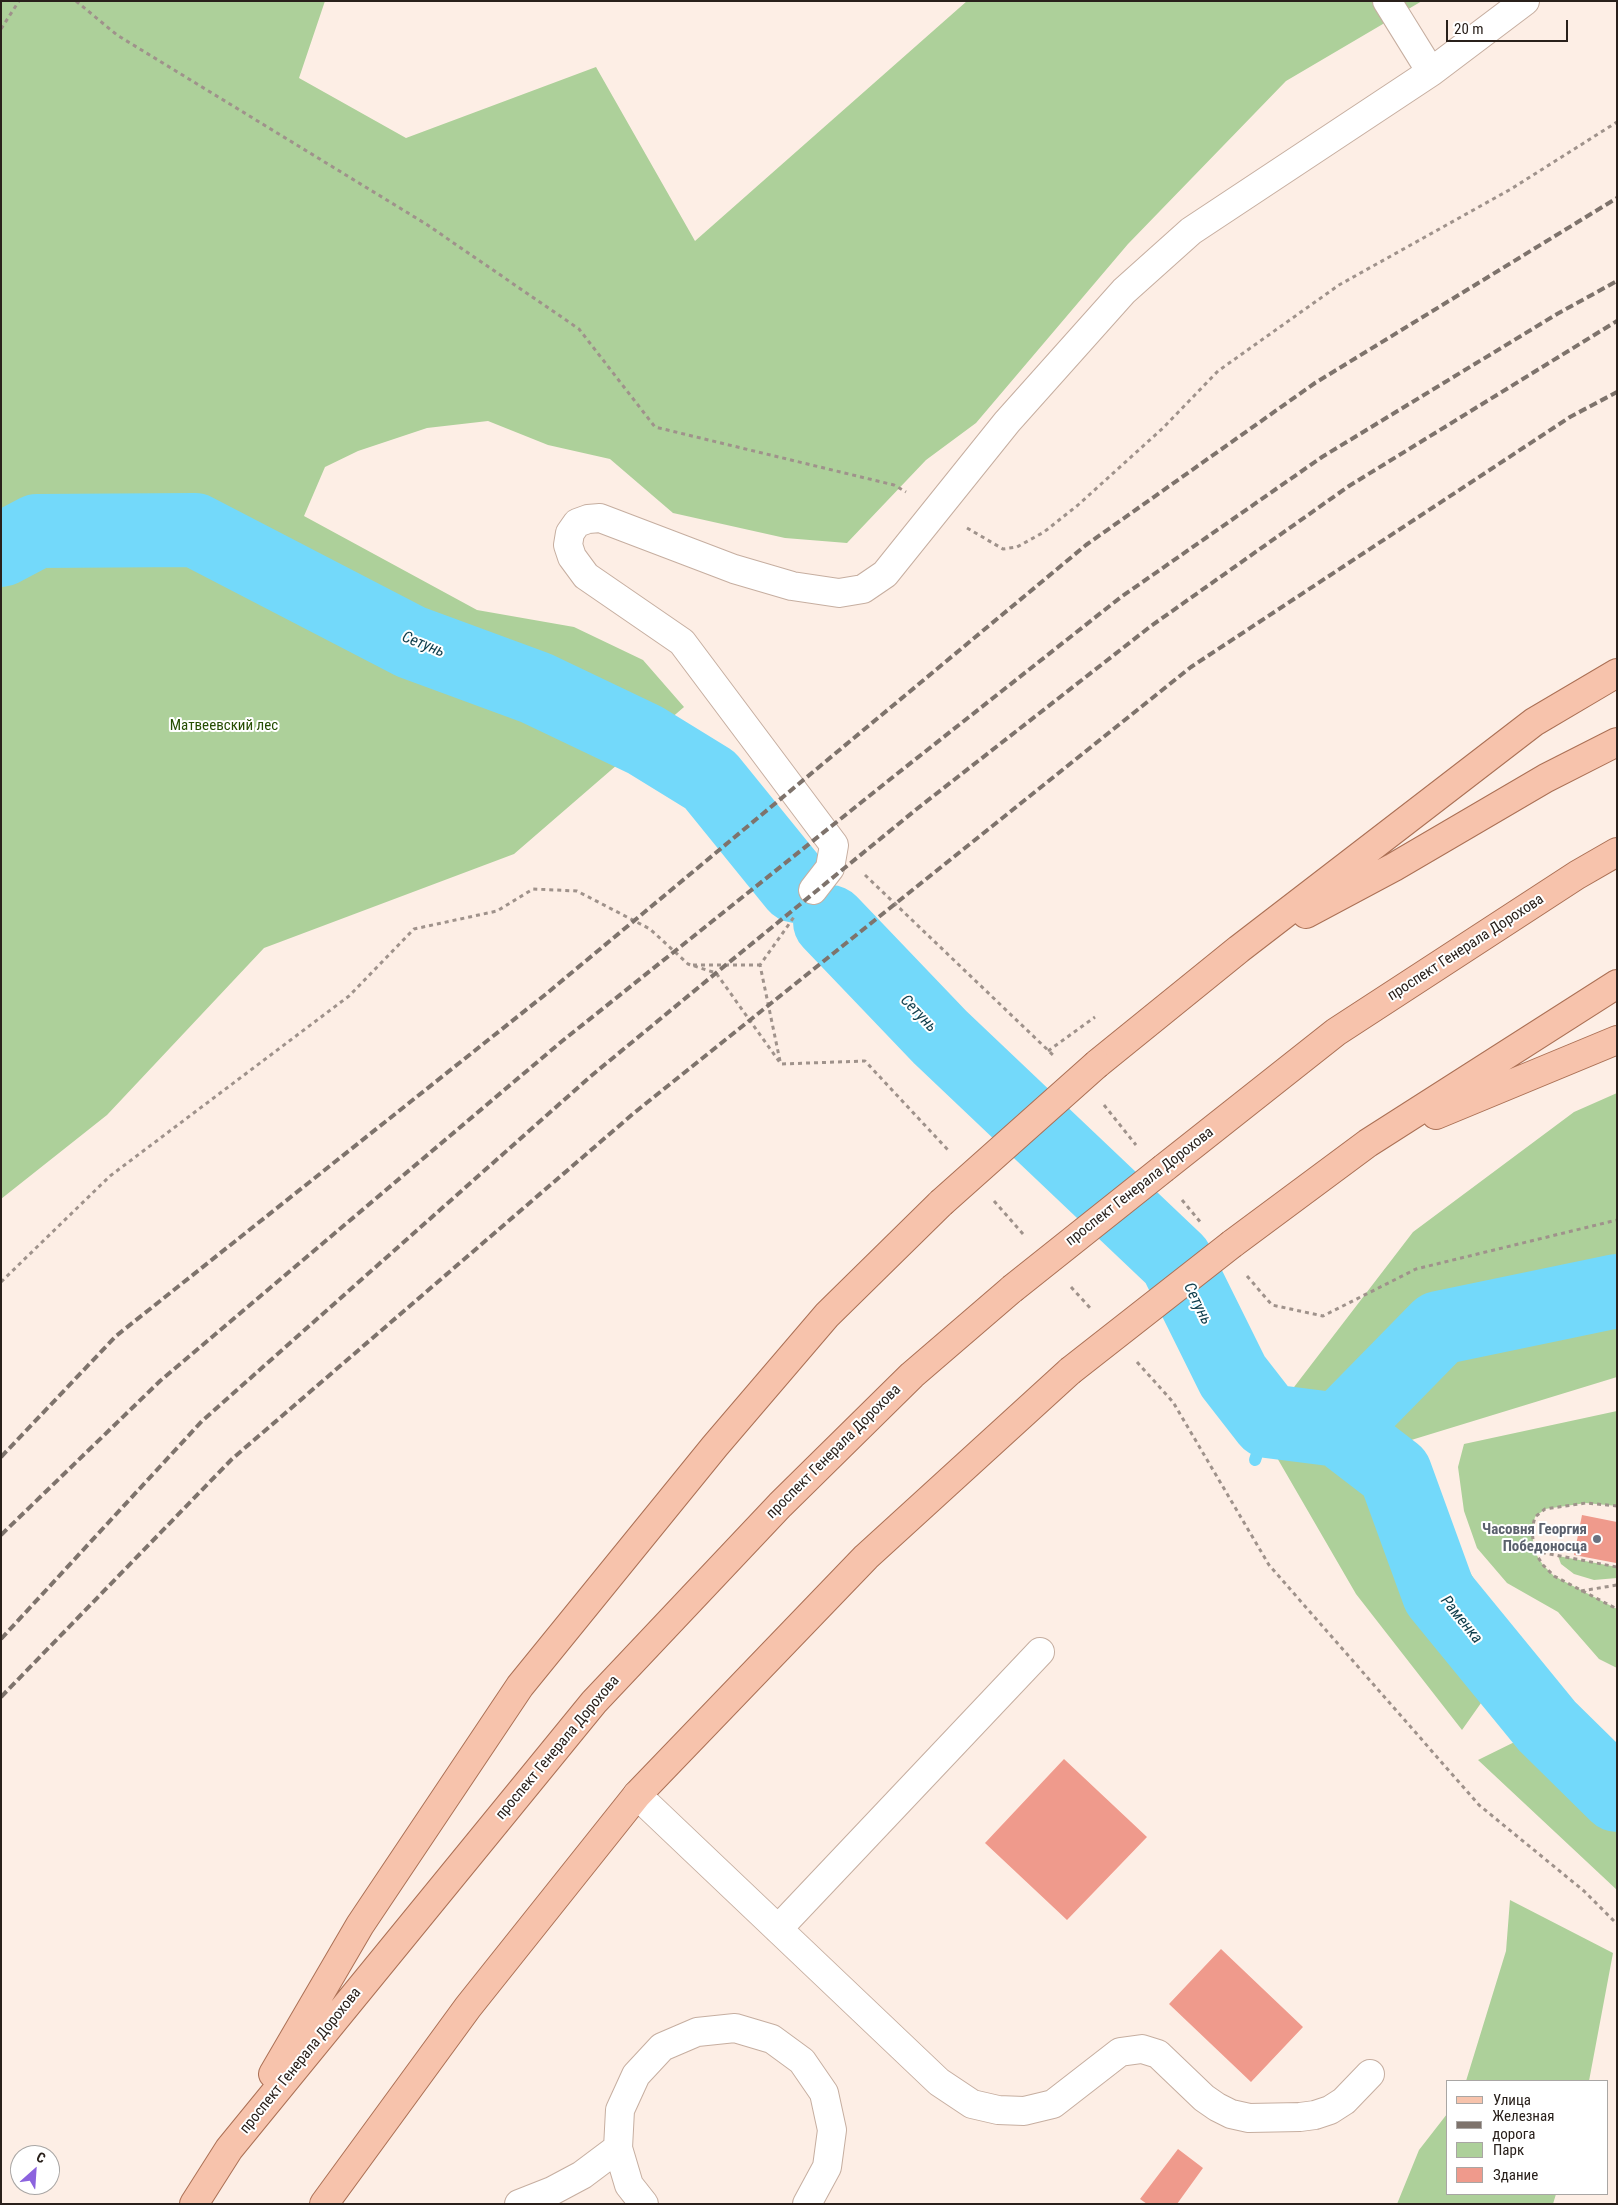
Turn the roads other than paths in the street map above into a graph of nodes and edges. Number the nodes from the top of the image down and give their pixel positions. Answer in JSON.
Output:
{"nodes":[{"id":1,"x":1387,"y":1,"type":"edge"},
{"id":2,"x":1525,"y":1,"type":"edge"},
{"id":3,"x":1431,"y":72,"type":"junction"},
{"id":4,"x":1617,"y":673,"type":"edge"},
{"id":5,"x":1617,"y":742,"type":"edge"},
{"id":6,"x":1617,"y":852,"type":"edge"},
{"id":7,"x":813,"y":890,"type":"road end"},
{"id":8,"x":1239,"y":949,"type":"junction"},
{"id":9,"x":1617,"y":984,"type":"edge"},
{"id":10,"x":1617,"y":1040,"type":"edge"},
{"id":11,"x":1368,"y":1143,"type":"junction"},
{"id":12,"x":1040,"y":1652,"type":"dead end"},
{"id":13,"x":637,"y":1795,"type":"junction"},
{"id":14,"x":778,"y":1929,"type":"junction"},
{"id":15,"x":1370,"y":2074,"type":"dead end"},
{"id":16,"x":618,"y":2148,"type":"junction"},
{"id":17,"x":229,"y":2149,"type":"junction"},
{"id":18,"x":194,"y":2204,"type":"edge"},
{"id":19,"x":324,"y":2204,"type":"edge"},
{"id":20,"x":519,"y":2204,"type":"edge"},
{"id":21,"x":644,"y":2204,"type":"edge"},
{"id":22,"x":806,"y":2204,"type":"edge"}],
"edges":[{"from":1,"to":3,"type":"lane"},
{"from":2,"to":3,"type":"lane"},
{"from":3,"to":7,"type":"lane"},
{"from":4,"to":8,"type":"main road"},
{"from":5,"to":8,"type":"main road"},
{"from":6,"to":17,"type":"main road","name":"проспект Генерала Дорохова","bridge":true},
{"from":8,"to":17,"type":"main road","bridge":true},
{"from":9,"to":11,"type":"main road"},
{"from":10,"to":11,"type":"main road"},
{"from":11,"to":13,"type":"main road","bridge":true},
{"from":12,"to":14,"type":"lane"},
{"from":13,"to":14,"type":"lane"},
{"from":13,"to":19,"type":"main road"},
{"from":14,"to":15,"type":"lane"},
{"from":16,"to":20,"type":"lane"},
{"from":16,"to":21,"type":"lane"},
{"from":16,"to":22,"type":"lane"},
{"from":17,"to":18,"type":"main road","name":"проспект Генерала Дорохова"}]}
